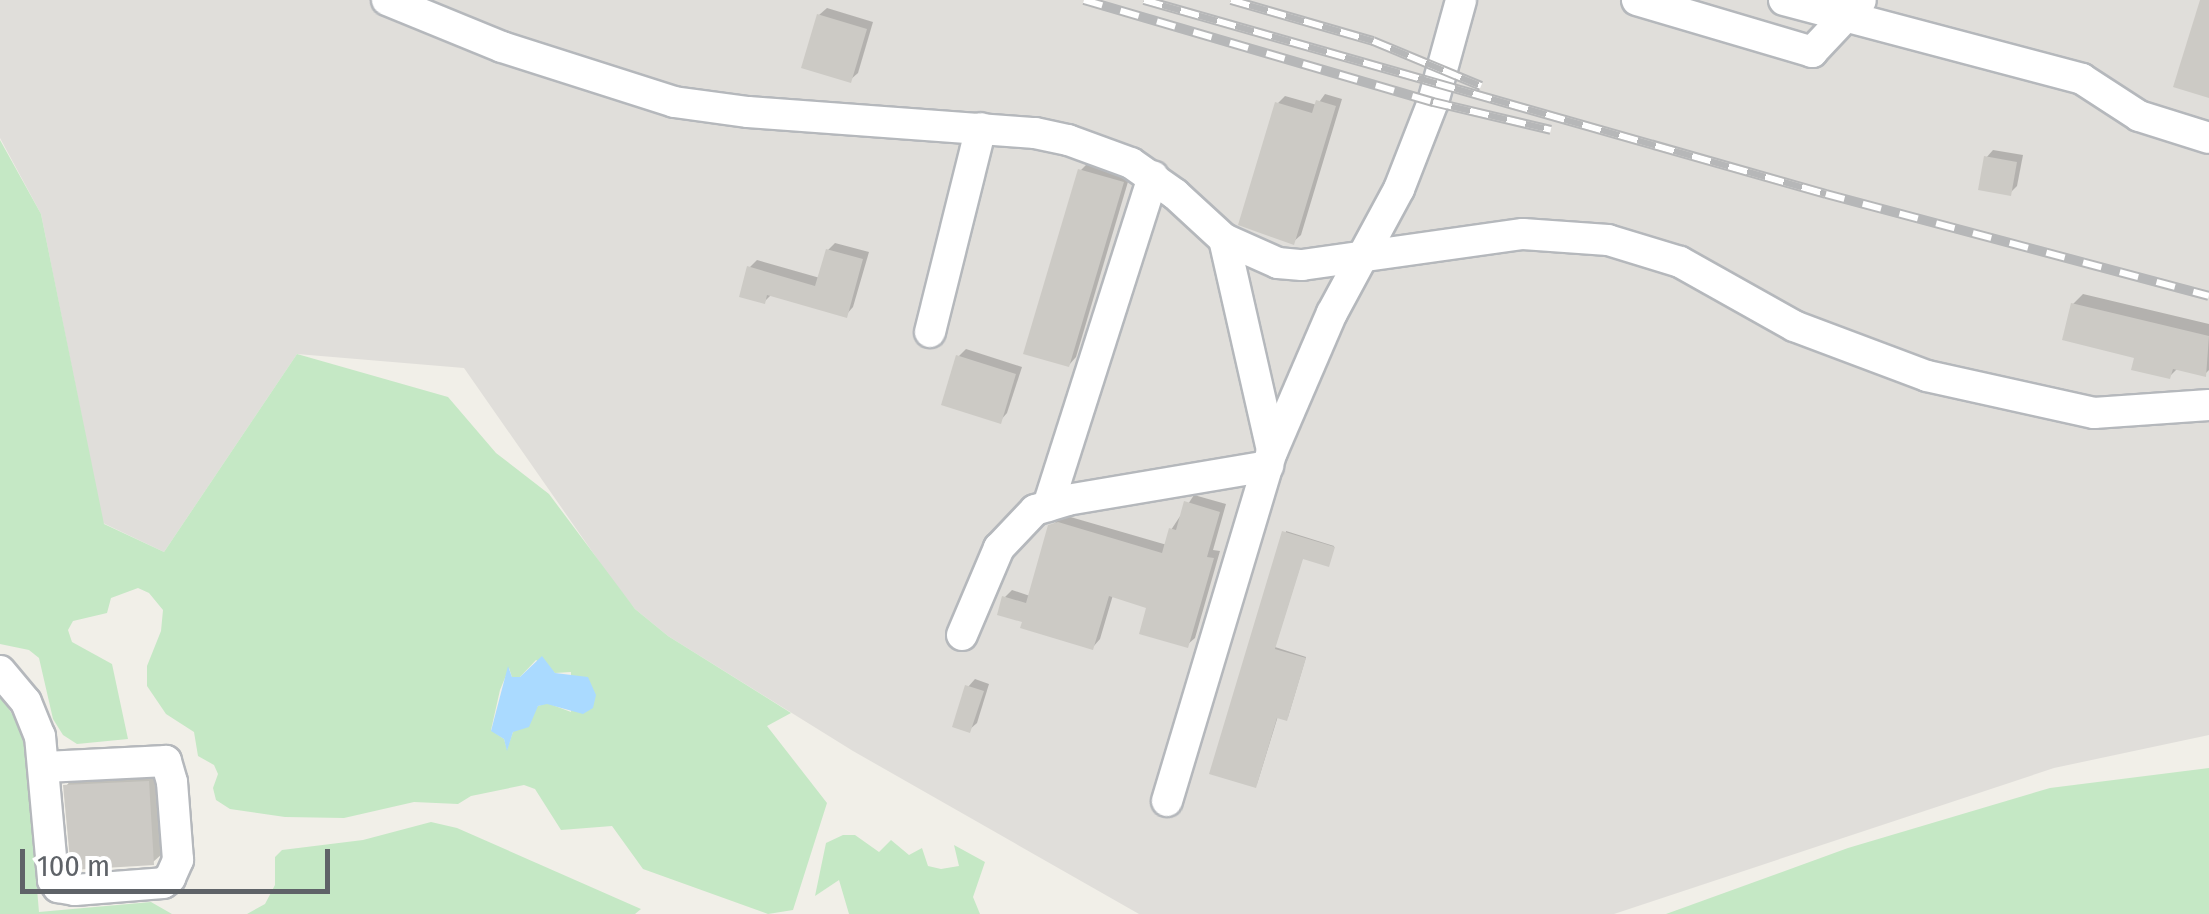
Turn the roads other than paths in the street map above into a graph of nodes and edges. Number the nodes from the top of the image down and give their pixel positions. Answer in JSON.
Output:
{"nodes":[{"id":1,"x":387,"y":0,"type":"edge"},
{"id":2,"x":1460,"y":0,"type":"edge"},
{"id":3,"x":1637,"y":0,"type":"edge"},
{"id":4,"x":1784,"y":0,"type":"edge"},
{"id":5,"x":1853,"y":9,"type":"edge"},
{"id":6,"x":981,"y":128,"type":"junction"},
{"id":7,"x":2209,"y":138,"type":"edge"},
{"id":8,"x":1153,"y":176,"type":"junction"},
{"id":9,"x":1224,"y":239,"type":"junction"},
{"id":10,"x":1361,"y":258,"type":"junction"},
{"id":11,"x":930,"y":332,"type":"dead end"},
{"id":12,"x":2209,"y":405,"type":"edge"},
{"id":13,"x":1270,"y":459,"type":"junction"},
{"id":14,"x":1048,"y":506,"type":"junction"},
{"id":15,"x":962,"y":634,"type":"dead end"},
{"id":16,"x":0,"y":672,"type":"edge"},
{"id":17,"x":44,"y":766,"type":"junction"},
{"id":18,"x":1166,"y":801,"type":"dead end"}],
"edges":[{"from":1,"to":6,"type":"lane"},
{"from":2,"to":10,"type":"lane"},
{"from":3,"to":5,"type":"lane"},
{"from":4,"to":5,"type":"lane"},
{"from":5,"to":7,"type":"lane"},
{"from":6,"to":8,"type":"lane"},
{"from":6,"to":11,"type":"lane"},
{"from":8,"to":9,"type":"lane"},
{"from":8,"to":14,"type":"lane"},
{"from":9,"to":10,"type":"lane"},
{"from":9,"to":13,"type":"lane"},
{"from":10,"to":12,"type":"lane"},
{"from":10,"to":13,"type":"lane"},
{"from":13,"to":14,"type":"lane"},
{"from":13,"to":18,"type":"lane"},
{"from":14,"to":15,"type":"lane"},
{"from":16,"to":17,"type":"lane"},
{"from":17,"to":17,"type":"lane"}]}
